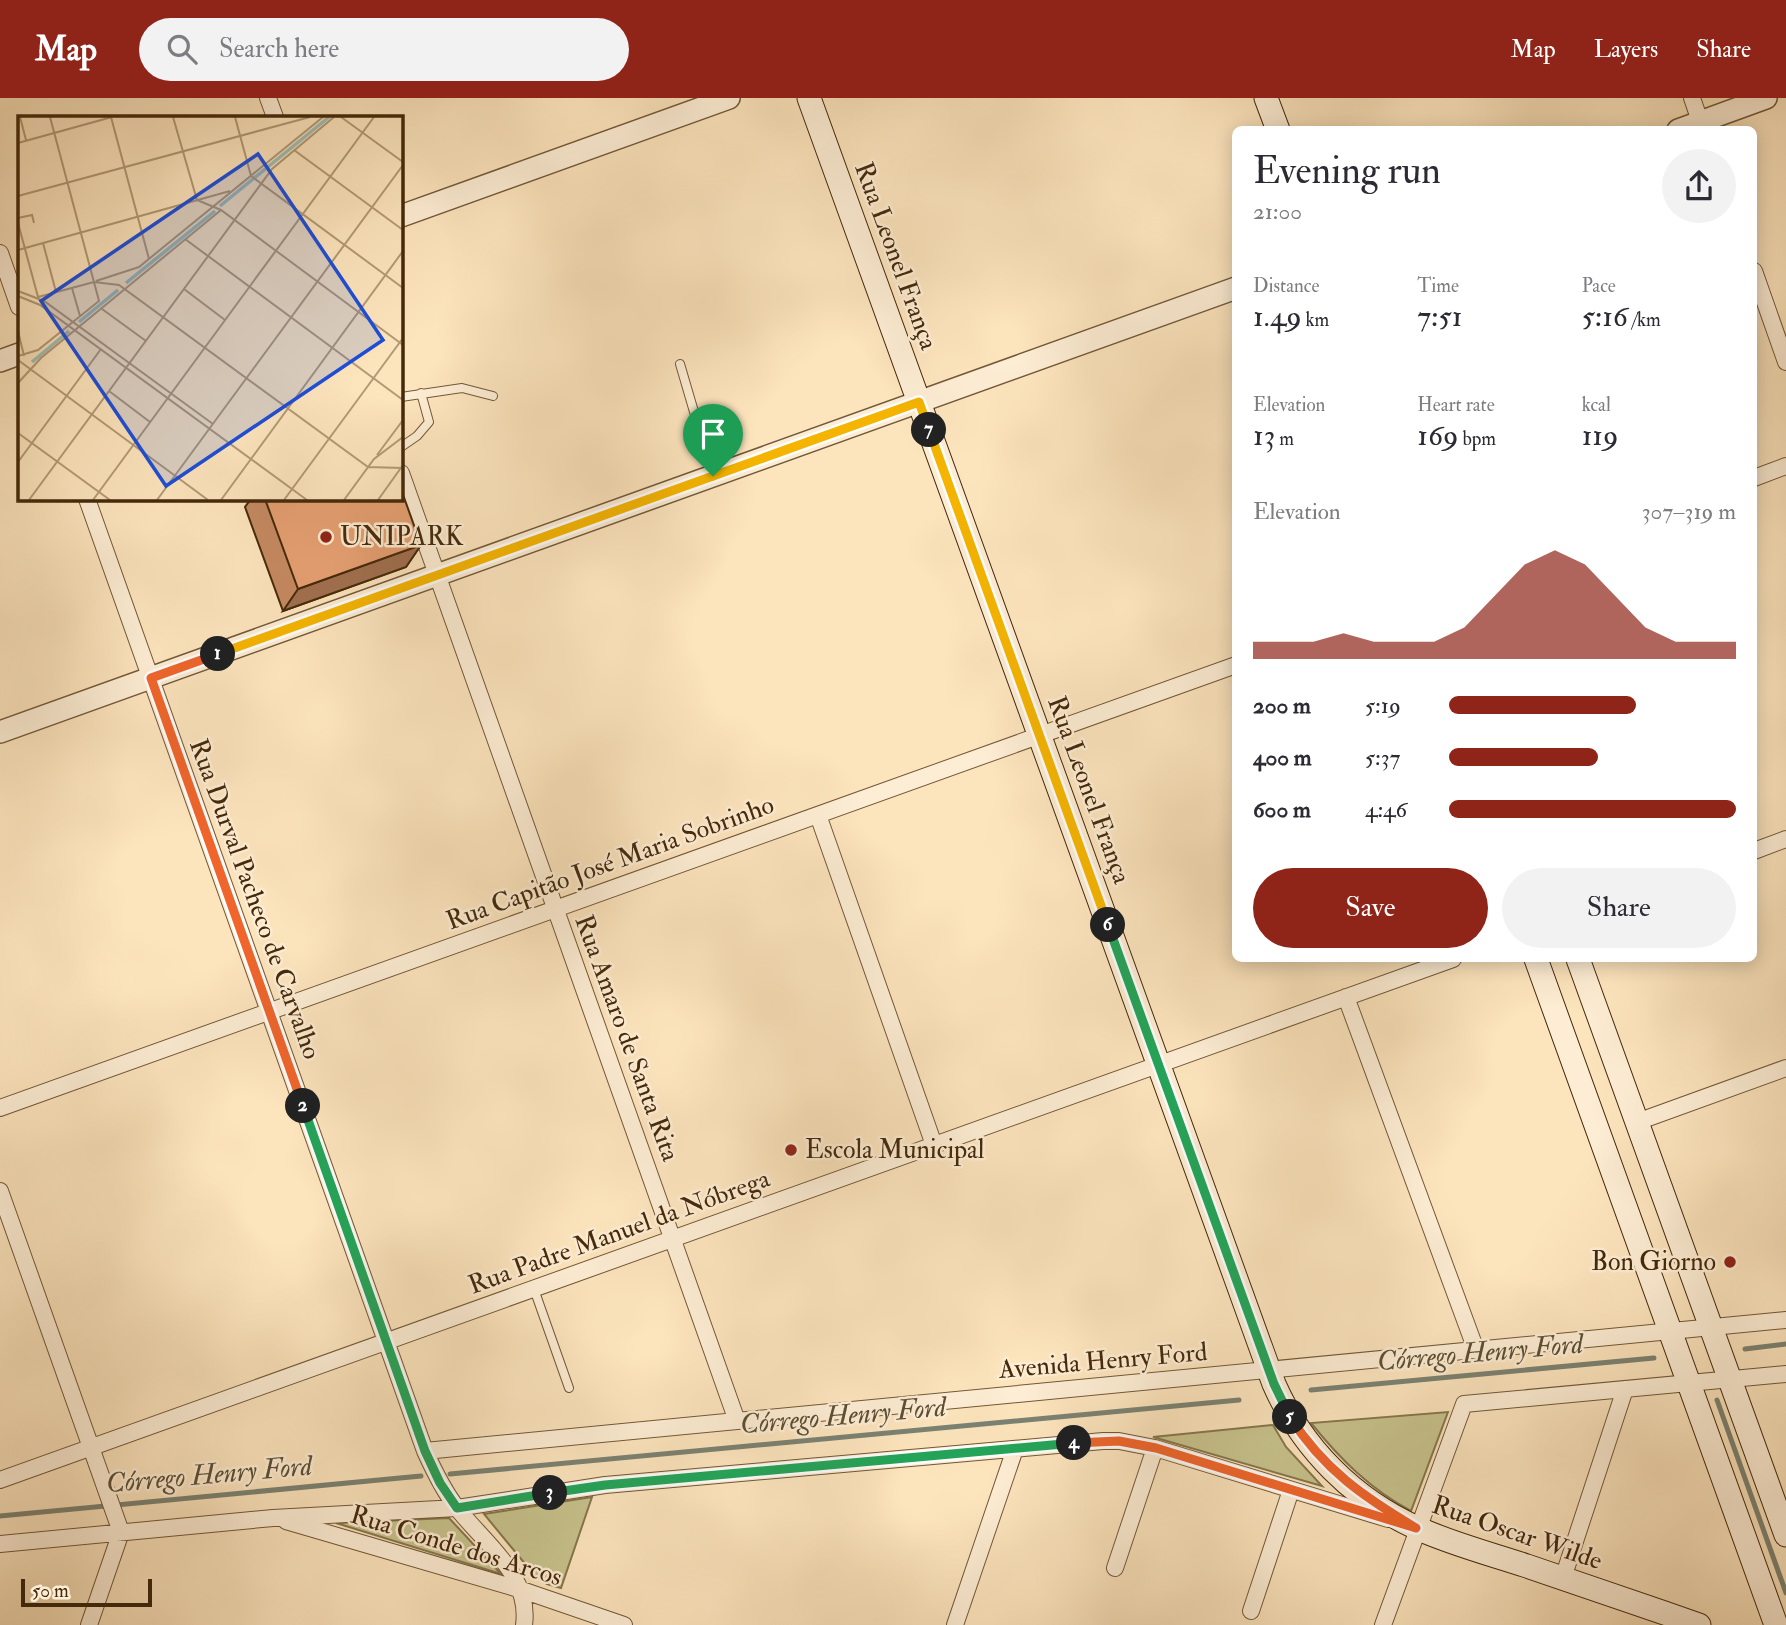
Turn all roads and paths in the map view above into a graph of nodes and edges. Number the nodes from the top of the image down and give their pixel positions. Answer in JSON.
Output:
{"nodes":[{"id":1,"x":268,"y":98,"type":"edge"},
{"id":2,"x":729,"y":98,"type":"edge"},
{"id":3,"x":809,"y":98,"type":"edge"},
{"id":4,"x":1266,"y":98,"type":"edge"},
{"id":5,"x":1692,"y":98,"type":"edge"},
{"id":6,"x":1766,"y":98,"type":"edge"},
{"id":7,"x":275,"y":116,"type":"edge"},
{"id":8,"x":1276,"y":126,"type":"edge"},
{"id":9,"x":1701,"y":126,"type":"edge"},
{"id":10,"x":402,"y":216,"type":"edge"},
{"id":11,"x":0,"y":253,"type":"edge"},
{"id":12,"x":1757,"y":280,"type":"edge"},
{"id":13,"x":1232,"y":290,"type":"edge"},
{"id":14,"x":18,"y":304,"type":"edge"},
{"id":15,"x":18,"y":354,"type":"edge"},
{"id":16,"x":0,"y":361,"type":"edge"},
{"id":17,"x":1786,"y":362,"type":"edge"},
{"id":18,"x":680,"y":364,"type":"dead end"},
{"id":19,"x":421,"y":393,"type":"junction"},
{"id":20,"x":493,"y":396,"type":"dead end"},
{"id":21,"x":402,"y":397,"type":"edge"},
{"id":22,"x":919,"y":402,"type":"junction"},
{"id":23,"x":402,"y":446,"type":"edge"},
{"id":24,"x":1786,"y":466,"type":"edge"},
{"id":25,"x":402,"y":476,"type":"edge"},
{"id":26,"x":713,"y":476,"type":"junction"},
{"id":27,"x":1757,"y":477,"type":"edge"},
{"id":28,"x":87,"y":500,"type":"edge"},
{"id":29,"x":437,"y":575,"type":"junction"},
{"id":30,"x":1232,"y":665,"type":"edge"},
{"id":31,"x":151,"y":678,"type":"junction"},
{"id":32,"x":0,"y":732,"type":"edge"},
{"id":33,"x":1039,"y":735,"type":"junction"},
{"id":34,"x":818,"y":815,"type":"junction"},
{"id":35,"x":1786,"y":839,"type":"edge"},
{"id":36,"x":1757,"y":850,"type":"edge"},
{"id":37,"x":555,"y":909,"type":"junction"},
{"id":38,"x":1445,"y":962,"type":"edge"},
{"id":39,"x":1537,"y":962,"type":"edge"},
{"id":40,"x":1579,"y":962,"type":"edge"},
{"id":41,"x":1346,"y":997,"type":"junction"},
{"id":42,"x":269,"y":1011,"type":"junction"},
{"id":43,"x":1158,"y":1065,"type":"junction"},
{"id":44,"x":1786,"y":1068,"type":"edge"},
{"id":45,"x":0,"y":1108,"type":"edge"},
{"id":46,"x":1637,"y":1122,"type":"junction"},
{"id":47,"x":934,"y":1145,"type":"junction"},
{"id":48,"x":0,"y":1191,"type":"edge"},
{"id":49,"x":672,"y":1239,"type":"junction"},
{"id":50,"x":534,"y":1289,"type":"junction"},
{"id":51,"x":1786,"y":1320,"type":"edge"},
{"id":52,"x":1711,"y":1327,"type":"junction"},
{"id":53,"x":1671,"y":1332,"type":"junction"},
{"id":54,"x":387,"y":1342,"type":"junction"},
{"id":55,"x":1476,"y":1350,"type":"junction"},
{"id":56,"x":1269,"y":1370,"type":"junction"},
{"id":57,"x":1786,"y":1374,"type":"edge"},
{"id":58,"x":1730,"y":1380,"type":"junction"},
{"id":59,"x":1689,"y":1384,"type":"junction"},
{"id":60,"x":569,"y":1388,"type":"dead end"},
{"id":61,"x":1625,"y":1390,"type":"junction"},
{"id":62,"x":737,"y":1421,"type":"junction"},
{"id":63,"x":91,"y":1448,"type":"junction"},
{"id":64,"x":1156,"y":1448,"type":"junction"},
{"id":65,"x":1015,"y":1449,"type":"junction"},
{"id":66,"x":425,"y":1451,"type":"junction"},
{"id":67,"x":0,"y":1480,"type":"edge"},
{"id":68,"x":1291,"y":1490,"type":"junction"},
{"id":69,"x":457,"y":1508,"type":"junction"},
{"id":70,"x":273,"y":1518,"type":"junction"},
{"id":71,"x":120,"y":1528,"type":"junction"},
{"id":72,"x":1416,"y":1528,"type":"junction"},
{"id":73,"x":1786,"y":1535,"type":"edge"},
{"id":74,"x":0,"y":1544,"type":"edge"},
{"id":75,"x":1115,"y":1567,"type":"dead end"},
{"id":76,"x":1563,"y":1578,"type":"junction"},
{"id":77,"x":522,"y":1590,"type":"junction"},
{"id":78,"x":1251,"y":1611,"type":"dead end"},
{"id":79,"x":1668,"y":1620,"type":"edge"},
{"id":80,"x":89,"y":1625,"type":"edge"},
{"id":81,"x":524,"y":1625,"type":"edge"},
{"id":82,"x":624,"y":1625,"type":"edge"},
{"id":83,"x":955,"y":1625,"type":"edge"},
{"id":84,"x":1383,"y":1625,"type":"edge"},
{"id":85,"x":1699,"y":1625,"type":"edge"},
{"id":86,"x":1776,"y":1625,"type":"edge"}],
"edges":[{"from":1,"to":7,"type":"street"},
{"from":2,"to":10,"type":"street"},
{"from":3,"to":22,"type":"main road","name":"Rua Leonel França"},
{"from":4,"to":8,"type":"main road"},
{"from":5,"to":9,"type":"street"},
{"from":6,"to":9,"type":"street"},
{"from":11,"to":14,"type":"street"},
{"from":12,"to":17,"type":"street"},
{"from":13,"to":22,"type":"street"},
{"from":15,"to":16,"type":"street"},
{"from":18,"to":26,"type":"lane"},
{"from":19,"to":20,"type":"lane"},
{"from":19,"to":21,"type":"lane"},
{"from":19,"to":23,"type":"lane"},
{"from":22,"to":26,"type":"street"},
{"from":22,"to":33,"type":"main road","name":"Rua Leonel França"},
{"from":24,"to":27,"type":"street"},
{"from":25,"to":29,"type":"street","name":"Rua Amaro de Santa Rita"},
{"from":26,"to":29,"type":"street"},
{"from":28,"to":31,"type":"street","name":"Rua Durval Pacheco de Carvalho"},
{"from":29,"to":31,"type":"street"},
{"from":29,"to":37,"type":"street","name":"Rua Amaro de Santa Rita"},
{"from":30,"to":33,"type":"street","name":"Rua Capitão José Maria Sobrinho"},
{"from":31,"to":32,"type":"street"},
{"from":31,"to":42,"type":"street","name":"Rua Durval Pacheco de Carvalho"},
{"from":33,"to":34,"type":"street","name":"Rua Capitão José Maria Sobrinho"},
{"from":33,"to":43,"type":"main road","name":"Rua Leonel França"},
{"from":34,"to":37,"type":"street","name":"Rua Capitão José Maria Sobrinho"},
{"from":34,"to":47,"type":"street"},
{"from":35,"to":36,"type":"street"},
{"from":37,"to":42,"type":"street","name":"Rua Capitão José Maria Sobrinho"},
{"from":37,"to":49,"type":"street","name":"Rua Amaro de Santa Rita"},
{"from":38,"to":41,"type":"street","name":"Rua Padre Manuel da Nóbrega"},
{"from":39,"to":53,"type":"main road"},
{"from":40,"to":46,"type":"main road"},
{"from":41,"to":43,"type":"street","name":"Rua Padre Manuel da Nóbrega"},
{"from":41,"to":55,"type":"street"},
{"from":42,"to":45,"type":"street","name":"Rua Capitão José Maria Sobrinho"},
{"from":42,"to":54,"type":"street","name":"Rua Durval Pacheco de Carvalho"},
{"from":43,"to":47,"type":"street","name":"Rua Padre Manuel da Nóbrega"},
{"from":43,"to":56,"type":"main road","name":"Rua Leonel França"},
{"from":44,"to":46,"type":"street"},
{"from":46,"to":52,"type":"main road"},
{"from":47,"to":49,"type":"street","name":"Rua Padre Manuel da Nóbrega"},
{"from":48,"to":63,"type":"street"},
{"from":49,"to":50,"type":"street","name":"Rua Padre Manuel da Nóbrega"},
{"from":49,"to":62,"type":"street","name":"Rua Amaro de Santa Rita"},
{"from":50,"to":54,"type":"street","name":"Rua Padre Manuel da Nóbrega"},
{"from":50,"to":60,"type":"lane"},
{"from":51,"to":52,"type":"street","name":"Avenida Henry Ford"},
{"from":52,"to":53,"type":"street","name":"Avenida Henry Ford"},
{"from":52,"to":58,"type":"main road"},
{"from":53,"to":55,"type":"street","name":"Avenida Henry Ford"},
{"from":53,"to":59,"type":"main road"},
{"from":54,"to":63,"type":"street","name":"Rua Padre Manuel da Nóbrega"},
{"from":54,"to":66,"type":"street","name":"Rua Durval Pacheco de Carvalho"},
{"from":55,"to":56,"type":"street","name":"Avenida Henry Ford"},
{"from":56,"to":62,"type":"street","name":"Avenida Henry Ford"},
{"from":56,"to":72,"type":"main road","name":"Rua Leonel França"},
{"from":57,"to":58,"type":"street"},
{"from":58,"to":59,"type":"street"},
{"from":58,"to":73,"type":"main road"},
{"from":59,"to":61,"type":"street"},
{"from":59,"to":86,"type":"main road"},
{"from":61,"to":72,"type":"street"},
{"from":61,"to":76,"type":"street"},
{"from":62,"to":66,"type":"street","name":"Avenida Henry Ford"},
{"from":63,"to":67,"type":"street","name":"Rua Padre Manuel da Nóbrega"},
{"from":63,"to":71,"type":"street"},
{"from":64,"to":65,"type":"street"},
{"from":64,"to":68,"type":"street","name":"Rua Oscar Wilde"},
{"from":64,"to":75,"type":"street"},
{"from":65,"to":69,"type":"street"},
{"from":65,"to":83,"type":"street"},
{"from":66,"to":69,"type":"street","name":"Rua Durval Pacheco de Carvalho"},
{"from":68,"to":72,"type":"street","name":"Rua Oscar Wilde"},
{"from":68,"to":78,"type":"street"},
{"from":69,"to":70,"type":"street"},
{"from":69,"to":77,"type":"street","name":"Rua Durval Pacheco de Carvalho"},
{"from":70,"to":71,"type":"street"},
{"from":70,"to":77,"type":"street","name":"Rua Conde dos Arcos"},
{"from":71,"to":74,"type":"street"},
{"from":71,"to":80,"type":"street"},
{"from":72,"to":76,"type":"main road","name":"Rua Oscar Wilde"},
{"from":72,"to":84,"type":"street"},
{"from":76,"to":79,"type":"main road","name":"Rua Oscar Wilde"},
{"from":77,"to":81,"type":"street"},
{"from":77,"to":82,"type":"street","name":"Rua Conde dos Arcos"},
{"from":79,"to":85,"type":"main road","name":"Rua Oscar Wilde"}]}
